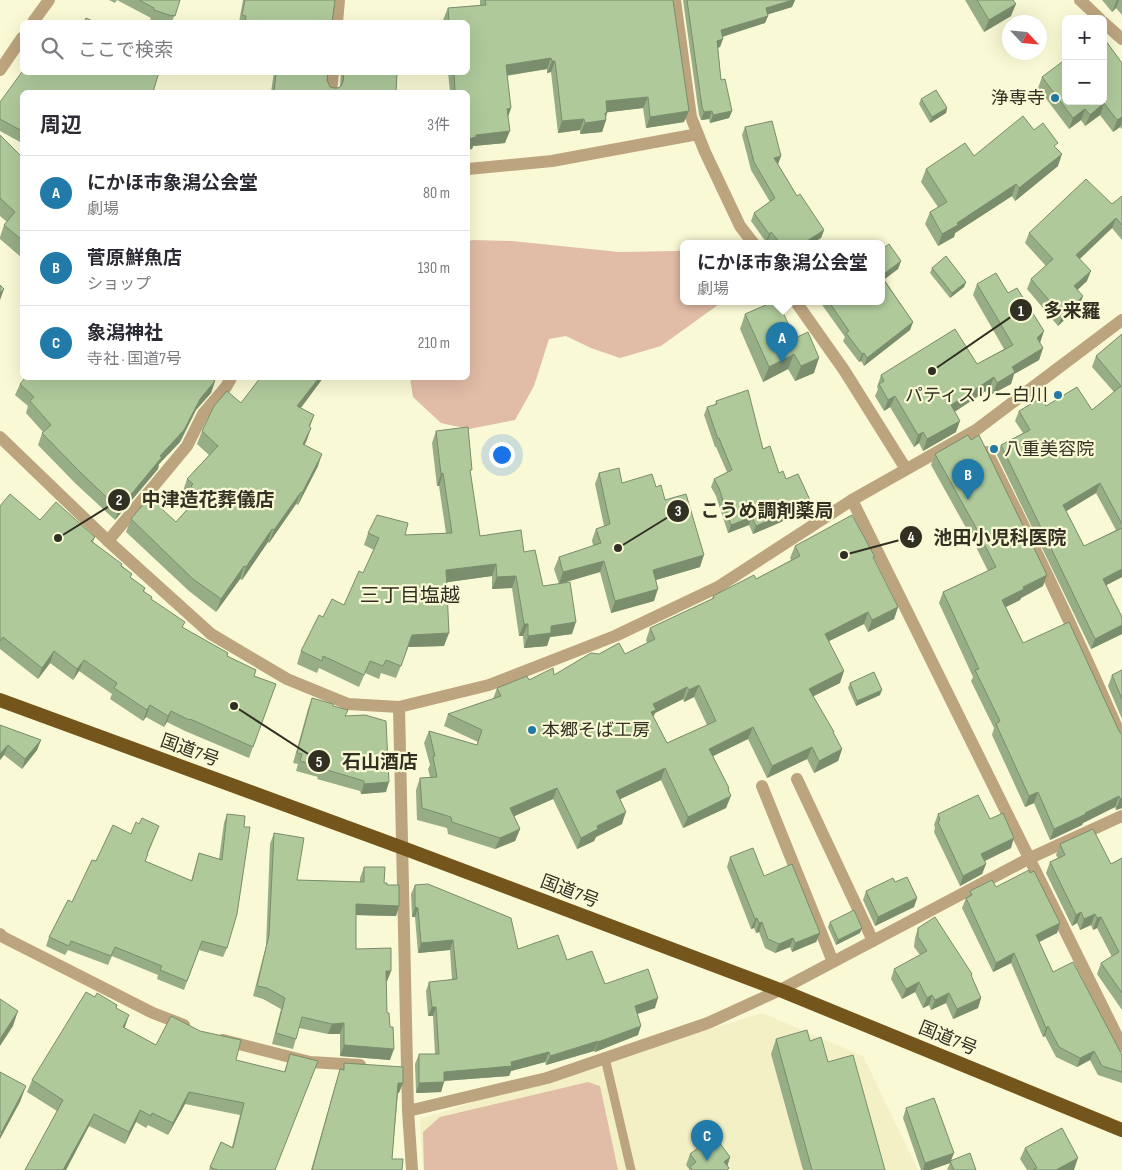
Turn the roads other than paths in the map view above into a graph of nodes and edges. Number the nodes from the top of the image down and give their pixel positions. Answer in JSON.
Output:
{"nodes":[{"id":1,"x":49,"y":0,"type":"edge"},
{"id":2,"x":339,"y":0,"type":"edge"},
{"id":3,"x":675,"y":0,"type":"edge"},
{"id":4,"x":1080,"y":0,"type":"edge"},
{"id":5,"x":1096,"y":15,"type":"edge"},
{"id":6,"x":34,"y":20,"type":"edge"},
{"id":7,"x":337,"y":20,"type":"edge"},
{"id":8,"x":1107,"y":26,"type":"edge"},
{"id":9,"x":1122,"y":39,"type":"edge"},
{"id":10,"x":20,"y":41,"type":"edge"},
{"id":11,"x":0,"y":70,"type":"edge"},
{"id":12,"x":333,"y":75,"type":"edge"},
{"id":13,"x":331,"y":90,"type":"edge"},
{"id":14,"x":698,"y":134,"type":"junction"},
{"id":15,"x":470,"y":169,"type":"edge"},
{"id":16,"x":751,"y":240,"type":"edge"},
{"id":17,"x":798,"y":305,"type":"edge"},
{"id":18,"x":1122,"y":320,"type":"edge"},
{"id":19,"x":230,"y":380,"type":"edge"},
{"id":20,"x":976,"y":430,"type":"junction"},
{"id":21,"x":0,"y":437,"type":"edge"},
{"id":22,"x":906,"y":469,"type":"junction"},
{"id":23,"x":852,"y":500,"type":"junction"},
{"id":24,"x":108,"y":540,"type":"junction"},
{"id":25,"x":0,"y":700,"type":"edge"},
{"id":26,"x":399,"y":707,"type":"junction"},
{"id":27,"x":1122,"y":740,"type":"edge"},
{"id":28,"x":797,"y":779,"type":"dead end"},
{"id":29,"x":762,"y":786,"type":"dead end"},
{"id":30,"x":1122,"y":816,"type":"edge"},
{"id":31,"x":403,"y":848,"type":"junction"},
{"id":32,"x":1030,"y":858,"type":"junction"},
{"id":33,"x":0,"y":934,"type":"edge"},
{"id":34,"x":873,"y":941,"type":"junction"},
{"id":35,"x":833,"y":962,"type":"junction"},
{"id":36,"x":780,"y":990,"type":"junction"},
{"id":37,"x":1122,"y":1046,"type":"edge"},
{"id":38,"x":605,"y":1058,"type":"junction"},
{"id":39,"x":368,"y":1066,"type":"edge"},
{"id":40,"x":408,"y":1110,"type":"junction"},
{"id":41,"x":1122,"y":1130,"type":"edge"},
{"id":42,"x":412,"y":1170,"type":"edge"},
{"id":43,"x":631,"y":1170,"type":"edge"}],
"edges":[{"from":1,"to":6,"type":"street"},
{"from":2,"to":7,"type":"street"},
{"from":3,"to":14,"type":"street"},
{"from":4,"to":5,"type":"street"},
{"from":8,"to":9,"type":"street"},
{"from":10,"to":11,"type":"street"},
{"from":12,"to":13,"type":"street"},
{"from":14,"to":15,"type":"street"},
{"from":14,"to":16,"type":"street"},
{"from":17,"to":22,"type":"street"},
{"from":18,"to":20,"type":"street"},
{"from":19,"to":24,"type":"street"},
{"from":20,"to":22,"type":"street"},
{"from":20,"to":27,"type":"street"},
{"from":21,"to":24,"type":"street"},
{"from":22,"to":23,"type":"street"},
{"from":23,"to":26,"type":"street"},
{"from":23,"to":32,"type":"street"},
{"from":24,"to":26,"type":"street"},
{"from":25,"to":31,"type":"highway","name":"国道7号"},
{"from":26,"to":31,"type":"street"},
{"from":28,"to":34,"type":"street"},
{"from":29,"to":35,"type":"street"},
{"from":30,"to":32,"type":"street"},
{"from":31,"to":36,"type":"highway","name":"国道7号"},
{"from":31,"to":40,"type":"street"},
{"from":32,"to":34,"type":"street"},
{"from":32,"to":37,"type":"street"},
{"from":33,"to":39,"type":"street"},
{"from":34,"to":35,"type":"street"},
{"from":35,"to":36,"type":"street"},
{"from":36,"to":38,"type":"street"},
{"from":36,"to":41,"type":"highway","name":"国道7号"},
{"from":38,"to":40,"type":"street"},
{"from":38,"to":43,"type":"lane"},
{"from":40,"to":42,"type":"street"}]}
